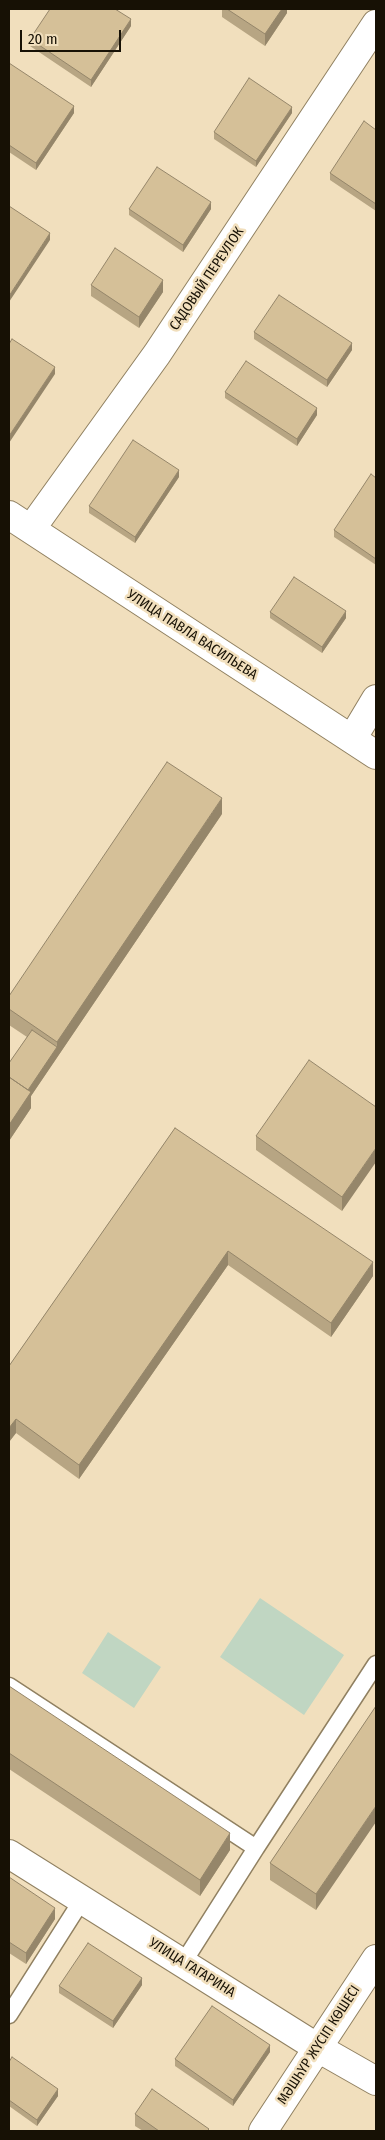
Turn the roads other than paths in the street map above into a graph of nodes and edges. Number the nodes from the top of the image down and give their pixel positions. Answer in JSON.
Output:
{"nodes":[{"id":1,"x":376,"y":24,"type":"edge"},
{"id":2,"x":9,"y":515,"type":"edge"},
{"id":3,"x":31,"y":530,"type":"junction"},
{"id":4,"x":376,"y":699,"type":"edge"},
{"id":5,"x":352,"y":739,"type":"junction"},
{"id":6,"x":376,"y":755,"type":"edge"},
{"id":7,"x":376,"y":1664,"type":"edge"},
{"id":8,"x":9,"y":1686,"type":"edge"},
{"id":9,"x":256,"y":1848,"type":"junction"},
{"id":10,"x":9,"y":1854,"type":"edge"},
{"id":11,"x":82,"y":1900,"type":"junction"},
{"id":12,"x":376,"y":1959,"type":"edge"},
{"id":13,"x":183,"y":1962,"type":"junction"},
{"id":14,"x":9,"y":2015,"type":"edge"},
{"id":15,"x":318,"y":2048,"type":"junction"},
{"id":16,"x":376,"y":2081,"type":"edge"},
{"id":17,"x":263,"y":2131,"type":"edge"}],
"edges":[{"from":1,"to":3,"type":"street","name":"САДОВЫЙ ПЕРЕУЛОК"},
{"from":2,"to":3,"type":"street","name":"УЛИЦА ПАВЛА ВАСИЛЬЕВА"},
{"from":3,"to":5,"type":"street","name":"УЛИЦА ПАВЛА ВАСИЛЬЕВА"},
{"from":4,"to":5,"type":"street"},
{"from":5,"to":6,"type":"street","name":"УЛИЦА ПАВЛА ВАСИЛЬЕВА"},
{"from":7,"to":9,"type":"lane"},
{"from":8,"to":9,"type":"lane"},
{"from":9,"to":13,"type":"lane"},
{"from":10,"to":11,"type":"street","name":"УЛИЦА ГАГАРИНА"},
{"from":11,"to":13,"type":"street","name":"УЛИЦА ГАГАРИНА"},
{"from":11,"to":14,"type":"lane"},
{"from":12,"to":15,"type":"street","name":"МӘШҺҮР ЖҮСІП КӨШЕСІ"},
{"from":13,"to":15,"type":"street","name":"УЛИЦА ГАГАРИНА"},
{"from":15,"to":16,"type":"street","name":"УЛИЦА ГАГАРИНА"},
{"from":15,"to":17,"type":"street","name":"МӘШҺҮР ЖҮСІП КӨШЕСІ"}]}
